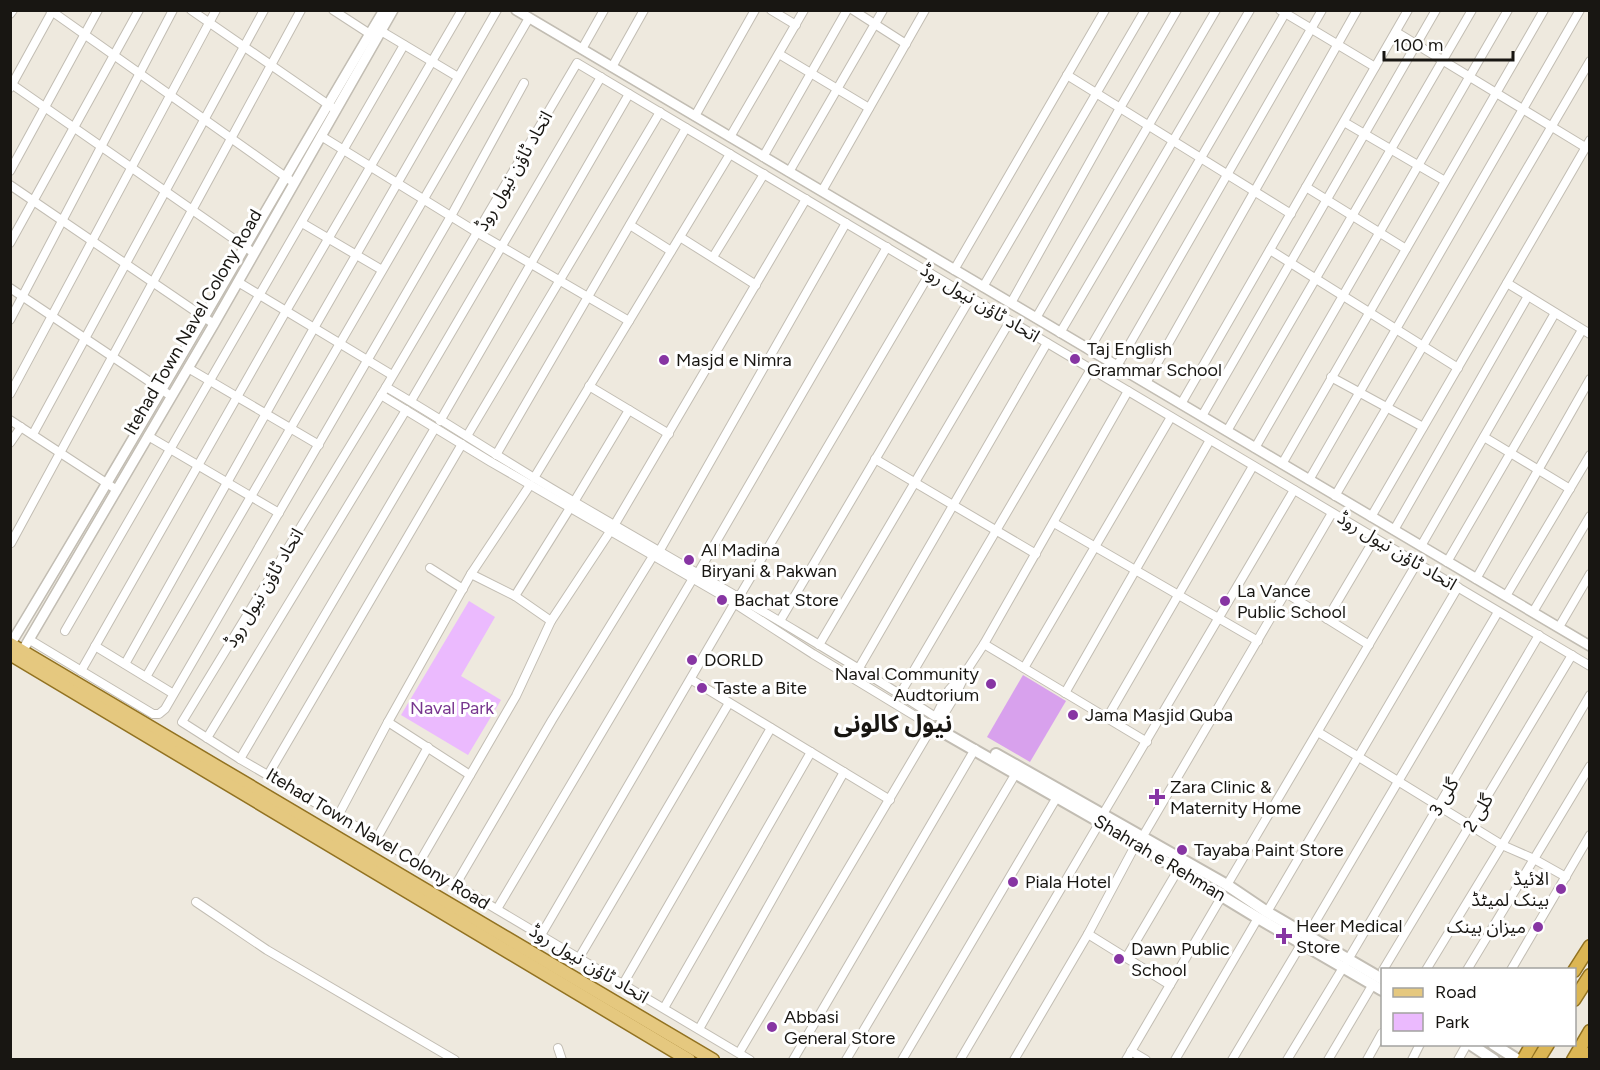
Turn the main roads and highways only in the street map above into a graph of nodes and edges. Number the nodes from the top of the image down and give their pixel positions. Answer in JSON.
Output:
{"nodes":[{"id":1,"x":11,"y":644,"type":"edge"},
{"id":2,"x":20,"y":651,"type":"edge"},
{"id":3,"x":1101,"y":818,"type":"junction"},
{"id":4,"x":1140,"y":840,"type":"junction"},
{"id":5,"x":455,"y":913,"type":"junction"},
{"id":6,"x":1262,"y":915,"type":"junction"},
{"id":7,"x":1588,"y":953,"type":"edge"},
{"id":8,"x":1576,"y":970,"type":"edge"},
{"id":9,"x":1590,"y":975,"type":"edge"},
{"id":10,"x":1380,"y":978,"type":"edge"},
{"id":11,"x":1576,"y":998,"type":"edge"},
{"id":12,"x":1590,"y":1031,"type":"edge"},
{"id":13,"x":1471,"y":1046,"type":"edge"},
{"id":14,"x":1496,"y":1046,"type":"edge"},
{"id":15,"x":1531,"y":1046,"type":"edge"},
{"id":16,"x":1547,"y":1046,"type":"edge"},
{"id":17,"x":1590,"y":1053,"type":"edge"},
{"id":18,"x":689,"y":1059,"type":"edge"},
{"id":19,"x":713,"y":1059,"type":"edge"},
{"id":20,"x":1494,"y":1059,"type":"edge"},
{"id":21,"x":1518,"y":1059,"type":"edge"},
{"id":22,"x":1523,"y":1059,"type":"edge"},
{"id":23,"x":1538,"y":1059,"type":"edge"},
{"id":24,"x":1573,"y":1059,"type":"edge"},
{"id":25,"x":1586,"y":1059,"type":"edge"}],
"edges":[{"from":1,"to":2,"type":"main road","name":"Itehad Town Navel Colony Road"},
{"from":2,"to":5,"type":"main road","name":"Itehad Town Navel Colony Road"},
{"from":3,"to":3,"type":"main road","name":"Shahrah e Rehman"},
{"from":3,"to":4,"type":"main road","name":"Shahrah e Rehman"},
{"from":4,"to":6,"type":"main road","name":"Shahrah e Rehman"},
{"from":4,"to":6,"type":"main road","name":"Shahrah e Rehman"},
{"from":5,"to":18,"type":"main road","name":"Itehad Town Navel Colony Road"},
{"from":5,"to":19,"type":"main road","name":"Itehad Town Navel Colony Road"},
{"from":6,"to":10,"type":"main road","name":"Shahrah e Rehman"},
{"from":7,"to":8,"type":"highway"},
{"from":9,"to":11,"type":"highway"},
{"from":12,"to":24,"type":"highway"},
{"from":13,"to":20,"type":"main road"},
{"from":14,"to":21,"type":"main road"},
{"from":15,"to":22,"type":"highway"},
{"from":16,"to":23,"type":"highway"},
{"from":17,"to":25,"type":"highway"}]}
